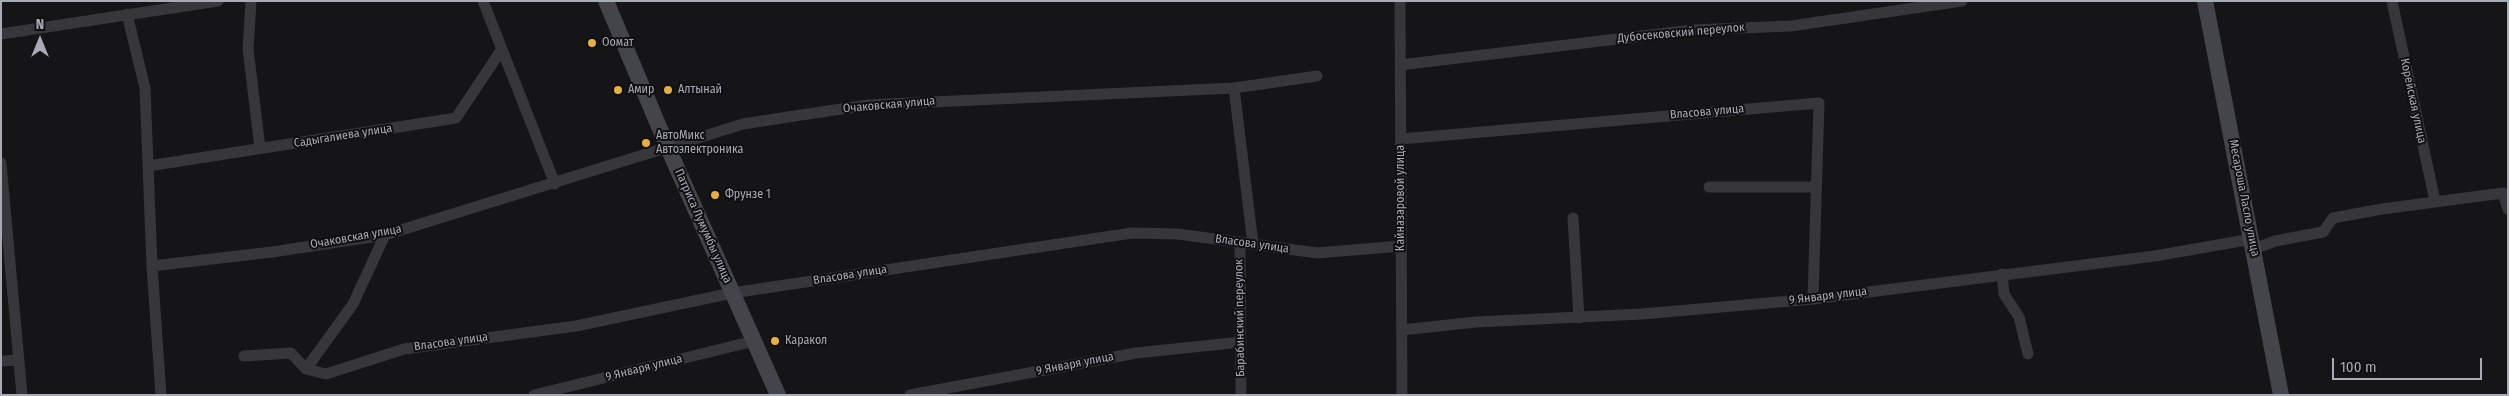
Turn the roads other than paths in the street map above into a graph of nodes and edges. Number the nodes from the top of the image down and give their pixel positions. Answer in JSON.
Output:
{"nodes":[{"id":1,"x":218,"y":1,"type":"edge"},
{"id":2,"x":250,"y":1,"type":"edge"},
{"id":3,"x":483,"y":1,"type":"edge"},
{"id":4,"x":606,"y":1,"type":"edge"},
{"id":5,"x":1400,"y":1,"type":"edge"},
{"id":6,"x":1962,"y":1,"type":"edge"},
{"id":7,"x":2205,"y":1,"type":"edge"},
{"id":8,"x":2392,"y":1,"type":"edge"},
{"id":9,"x":164,"y":5,"type":"edge"},
{"id":10,"x":127,"y":14,"type":"junction"},
{"id":11,"x":1,"y":34,"type":"edge"},
{"id":12,"x":502,"y":49,"type":"junction"},
{"id":13,"x":1400,"y":65,"type":"junction"},
{"id":14,"x":1317,"y":76,"type":"dead end"},
{"id":15,"x":1234,"y":88,"type":"junction"},
{"id":16,"x":1401,"y":139,"type":"junction"},
{"id":17,"x":260,"y":148,"type":"junction"},
{"id":18,"x":668,"y":148,"type":"junction"},
{"id":19,"x":1,"y":163,"type":"edge"},
{"id":20,"x":148,"y":166,"type":"junction"},
{"id":21,"x":555,"y":184,"type":"junction"},
{"id":22,"x":1709,"y":187,"type":"dead end"},
{"id":23,"x":1815,"y":187,"type":"junction"},
{"id":24,"x":2435,"y":201,"type":"junction"},
{"id":25,"x":2508,"y":208,"type":"edge"},
{"id":26,"x":1573,"y":218,"type":"dead end"},
{"id":27,"x":385,"y":235,"type":"junction"},
{"id":28,"x":1240,"y":242,"type":"junction"},
{"id":29,"x":1253,"y":244,"type":"junction"},
{"id":30,"x":2253,"y":244,"type":"junction"},
{"id":31,"x":1401,"y":246,"type":"junction"},
{"id":32,"x":5,"y":248,"type":"edge"},
{"id":33,"x":152,"y":266,"type":"junction"},
{"id":34,"x":2002,"y":274,"type":"junction"},
{"id":35,"x":732,"y":292,"type":"junction"},
{"id":36,"x":1813,"y":299,"type":"junction"},
{"id":37,"x":1579,"y":318,"type":"junction"},
{"id":38,"x":1402,"y":330,"type":"junction"},
{"id":39,"x":754,"y":341,"type":"junction"},
{"id":40,"x":1241,"y":342,"type":"junction"},
{"id":41,"x":2028,"y":354,"type":"dead end"},
{"id":42,"x":244,"y":356,"type":"dead end"},
{"id":43,"x":19,"y":360,"type":"junction"},
{"id":44,"x":1,"y":361,"type":"edge"},
{"id":45,"x":306,"y":368,"type":"junction"},
{"id":46,"x":22,"y":395,"type":"edge"},
{"id":47,"x":160,"y":395,"type":"edge"},
{"id":48,"x":534,"y":395,"type":"edge"},
{"id":49,"x":778,"y":395,"type":"edge"},
{"id":50,"x":910,"y":395,"type":"edge"},
{"id":51,"x":1241,"y":395,"type":"edge"},
{"id":52,"x":1402,"y":395,"type":"edge"},
{"id":53,"x":2281,"y":395,"type":"edge"}],
"edges":[{"from":1,"to":9,"type":"street"},
{"from":2,"to":17,"type":"street"},
{"from":3,"to":12,"type":"street"},
{"from":4,"to":18,"type":"street","name":"Патриса Лумумбы улица"},
{"from":5,"to":13,"type":"street","name":"Кайназаровой улица"},
{"from":6,"to":13,"type":"street","name":"Дубосековский переулок"},
{"from":7,"to":30,"type":"street","name":"Месароша Ласло улица"},
{"from":8,"to":24,"type":"street","name":"Корейская улица"},
{"from":9,"to":10,"type":"street"},
{"from":10,"to":11,"type":"street"},
{"from":10,"to":20,"type":"street"},
{"from":12,"to":17,"type":"street","name":"Садыгалиева улица"},
{"from":12,"to":21,"type":"street"},
{"from":13,"to":16,"type":"street","name":"Кайназаровой улица"},
{"from":14,"to":15,"type":"street","name":"Очаковская улица"},
{"from":15,"to":18,"type":"street","name":"Очаковская улица"},
{"from":15,"to":29,"type":"street"},
{"from":16,"to":23,"type":"street","name":"Власова улица"},
{"from":16,"to":31,"type":"street","name":"Кайназаровой улица"},
{"from":17,"to":20,"type":"street","name":"Садыгалиева улица"},
{"from":18,"to":21,"type":"street","name":"Очаковская улица"},
{"from":18,"to":35,"type":"street","name":"Патриса Лумумбы улица"},
{"from":19,"to":32,"type":"street"},
{"from":20,"to":33,"type":"street"},
{"from":21,"to":27,"type":"street","name":"Очаковская улица"},
{"from":22,"to":23,"type":"street"},
{"from":23,"to":36,"type":"street","name":"Власова улица"},
{"from":24,"to":25,"type":"street"},
{"from":24,"to":30,"type":"street"},
{"from":26,"to":37,"type":"street"},
{"from":27,"to":33,"type":"street","name":"Очаковская улица"},
{"from":27,"to":45,"type":"street"},
{"from":28,"to":29,"type":"street","name":"Власова улица"},
{"from":28,"to":35,"type":"street","name":"Власова улица"},
{"from":28,"to":40,"type":"street","name":"Барабинский переулок"},
{"from":29,"to":31,"type":"street","name":"Власова улица"},
{"from":30,"to":34,"type":"street","name":"9 Января улица"},
{"from":30,"to":53,"type":"street","name":"Месароша Ласло улица"},
{"from":31,"to":38,"type":"street","name":"Кайназаровой улица"},
{"from":32,"to":43,"type":"street"},
{"from":33,"to":47,"type":"street"},
{"from":34,"to":36,"type":"street","name":"9 Января улица"},
{"from":34,"to":41,"type":"street"},
{"from":35,"to":39,"type":"street","name":"Патриса Лумумбы улица"},
{"from":35,"to":45,"type":"street","name":"Власова улица"},
{"from":36,"to":37,"type":"street","name":"9 Января улица"},
{"from":37,"to":38,"type":"street","name":"9 Января улица"},
{"from":38,"to":52,"type":"street","name":"Кайназаровой улица"},
{"from":39,"to":48,"type":"street","name":"9 Января улица"},
{"from":39,"to":49,"type":"street","name":"Патриса Лумумбы улица"},
{"from":40,"to":50,"type":"street","name":"9 Января улица"},
{"from":40,"to":51,"type":"street","name":"Барабинский переулок"},
{"from":42,"to":45,"type":"street","name":"Власова улица"},
{"from":43,"to":44,"type":"street"},
{"from":43,"to":46,"type":"street"}]}
